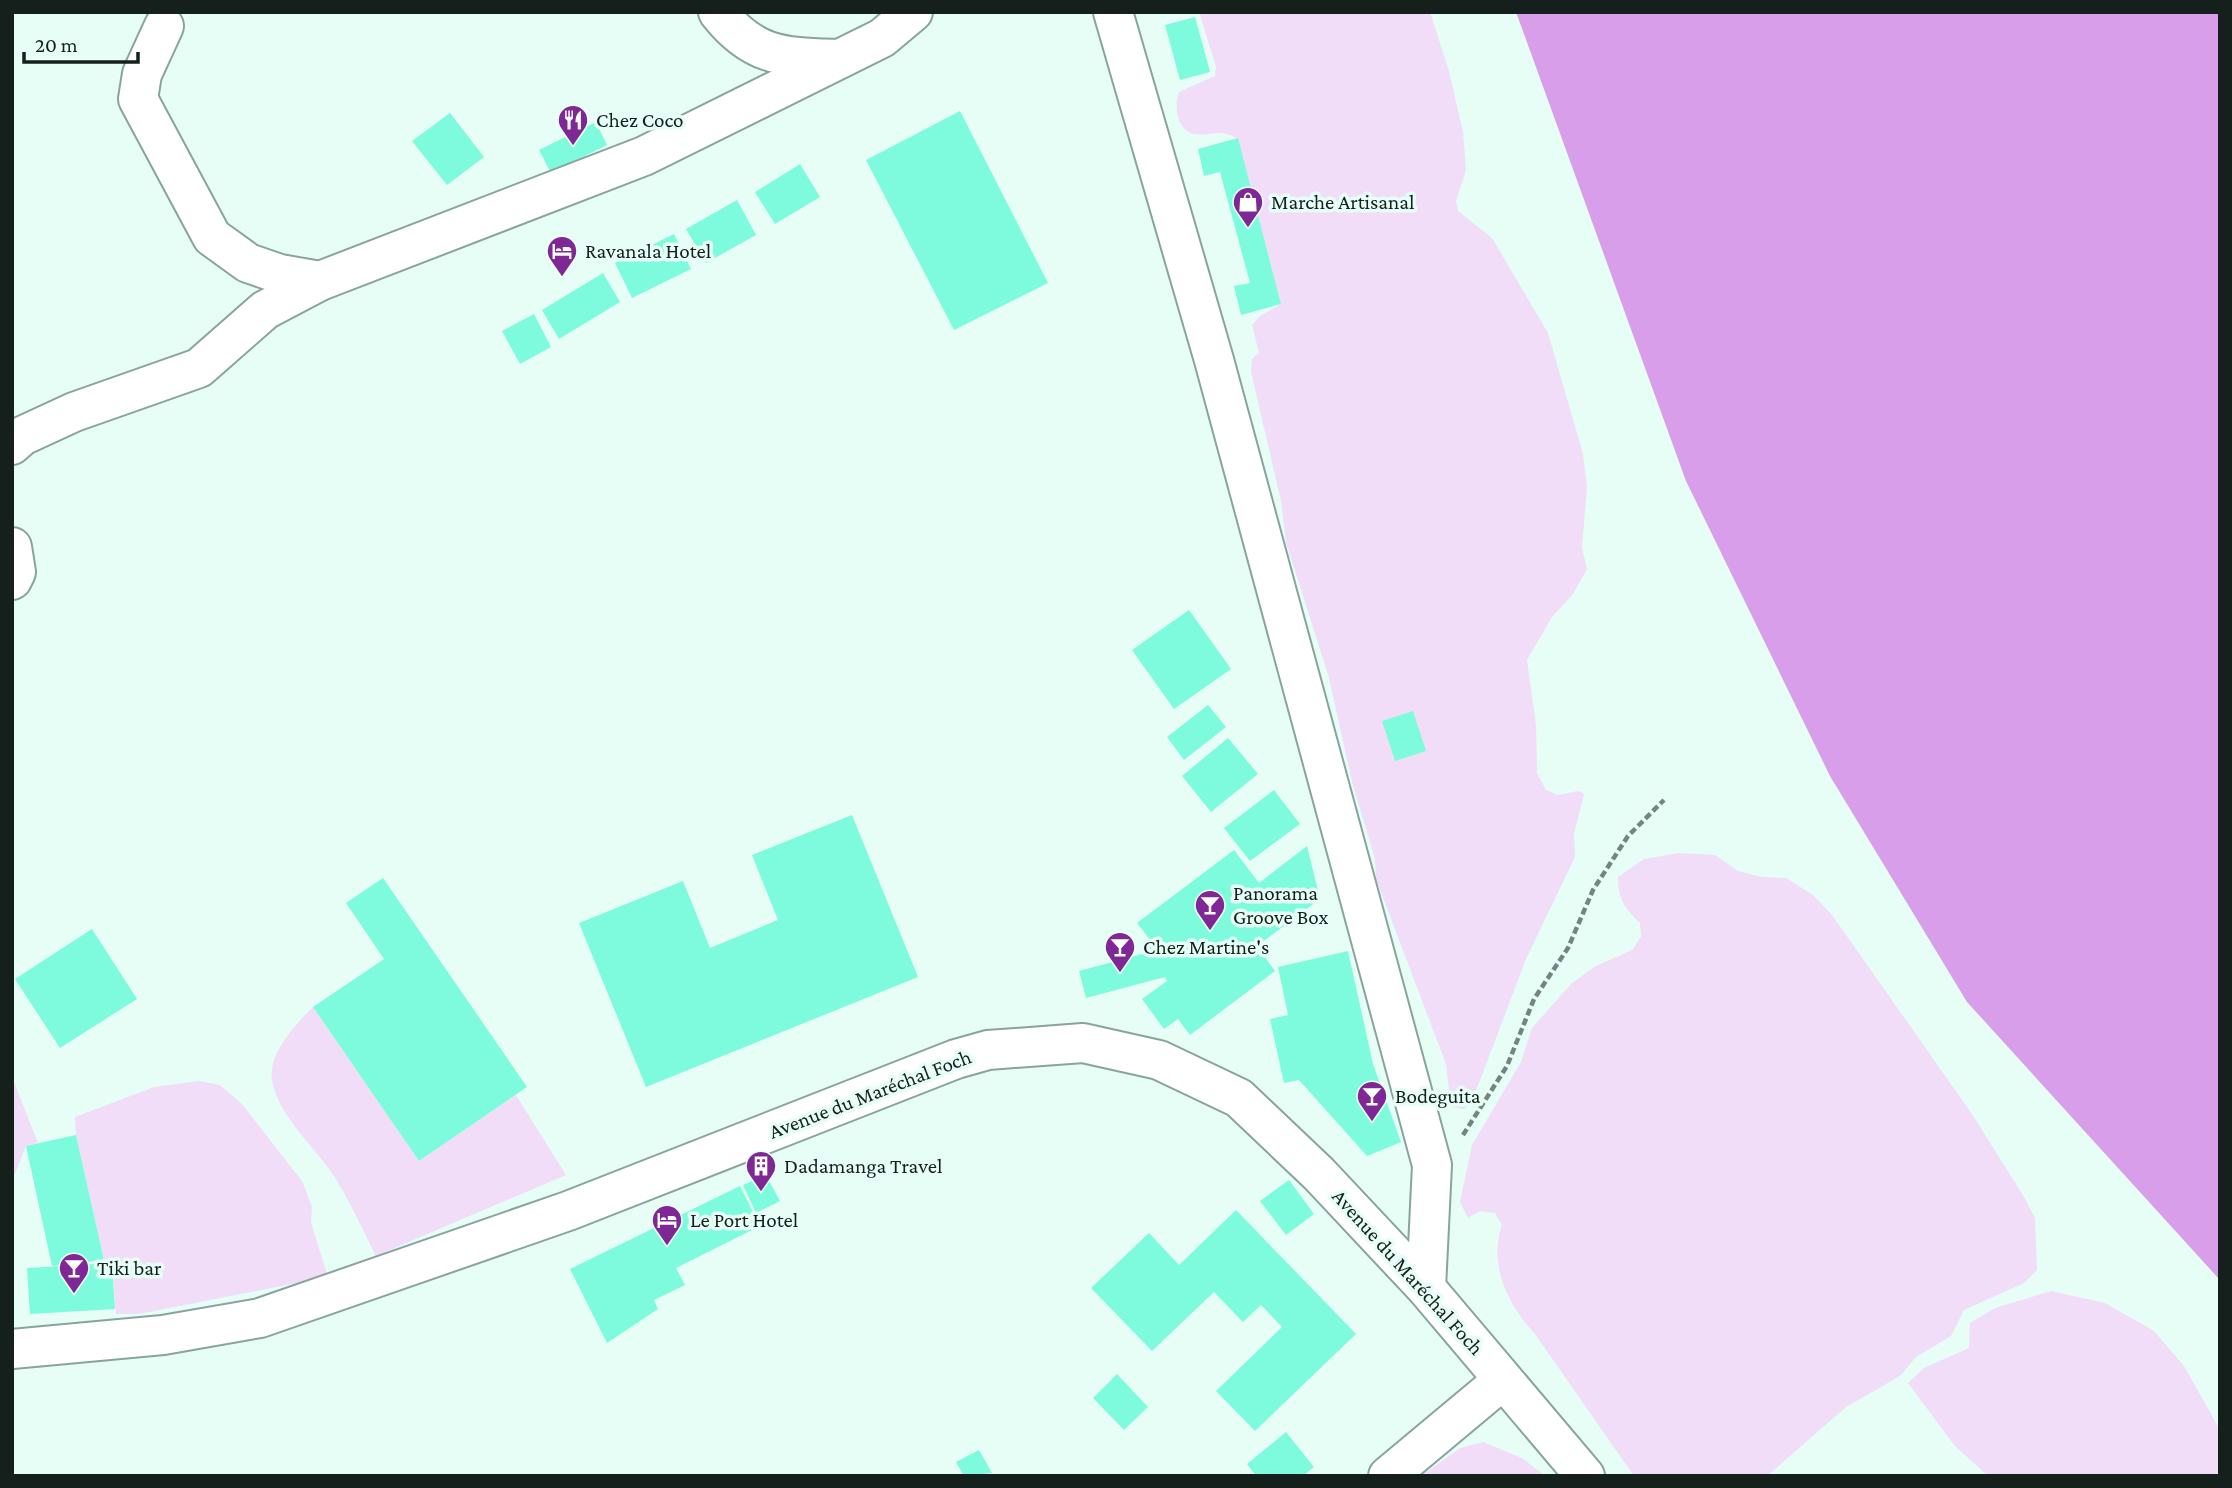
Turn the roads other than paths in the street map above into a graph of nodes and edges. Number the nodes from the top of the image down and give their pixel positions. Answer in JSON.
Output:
{"nodes":[{"id":1,"x":718,"y":12,"type":"edge"},
{"id":2,"x":913,"y":12,"type":"edge"},
{"id":3,"x":1113,"y":12,"type":"edge"},
{"id":4,"x":164,"y":26,"type":"dead end"},
{"id":5,"x":839,"y":59,"type":"junction"},
{"id":6,"x":320,"y":281,"type":"junction"},
{"id":7,"x":12,"y":444,"type":"edge"},
{"id":8,"x":12,"y":547,"type":"edge"},
{"id":9,"x":12,"y":580,"type":"edge"},
{"id":10,"x":1426,"y":1288,"type":"junction"},
{"id":11,"x":12,"y":1349,"type":"edge"},
{"id":12,"x":1503,"y":1380,"type":"junction"},
{"id":13,"x":1388,"y":1476,"type":"edge"},
{"id":14,"x":1585,"y":1476,"type":"edge"}],
"edges":[{"from":1,"to":5,"type":"main road"},
{"from":2,"to":5,"type":"main road"},
{"from":3,"to":10,"type":"main road"},
{"from":4,"to":6,"type":"main road"},
{"from":5,"to":6,"type":"main road"},
{"from":6,"to":7,"type":"main road"},
{"from":8,"to":9,"type":"main road"},
{"from":10,"to":11,"type":"main road","name":"Avenue du Maréchal Foch"},
{"from":10,"to":12,"type":"main road","name":"Avenue du Maréchal Foch"},
{"from":12,"to":13,"type":"main road"},
{"from":12,"to":14,"type":"main road","name":"Avenue du Maréchal Foch"}]}
